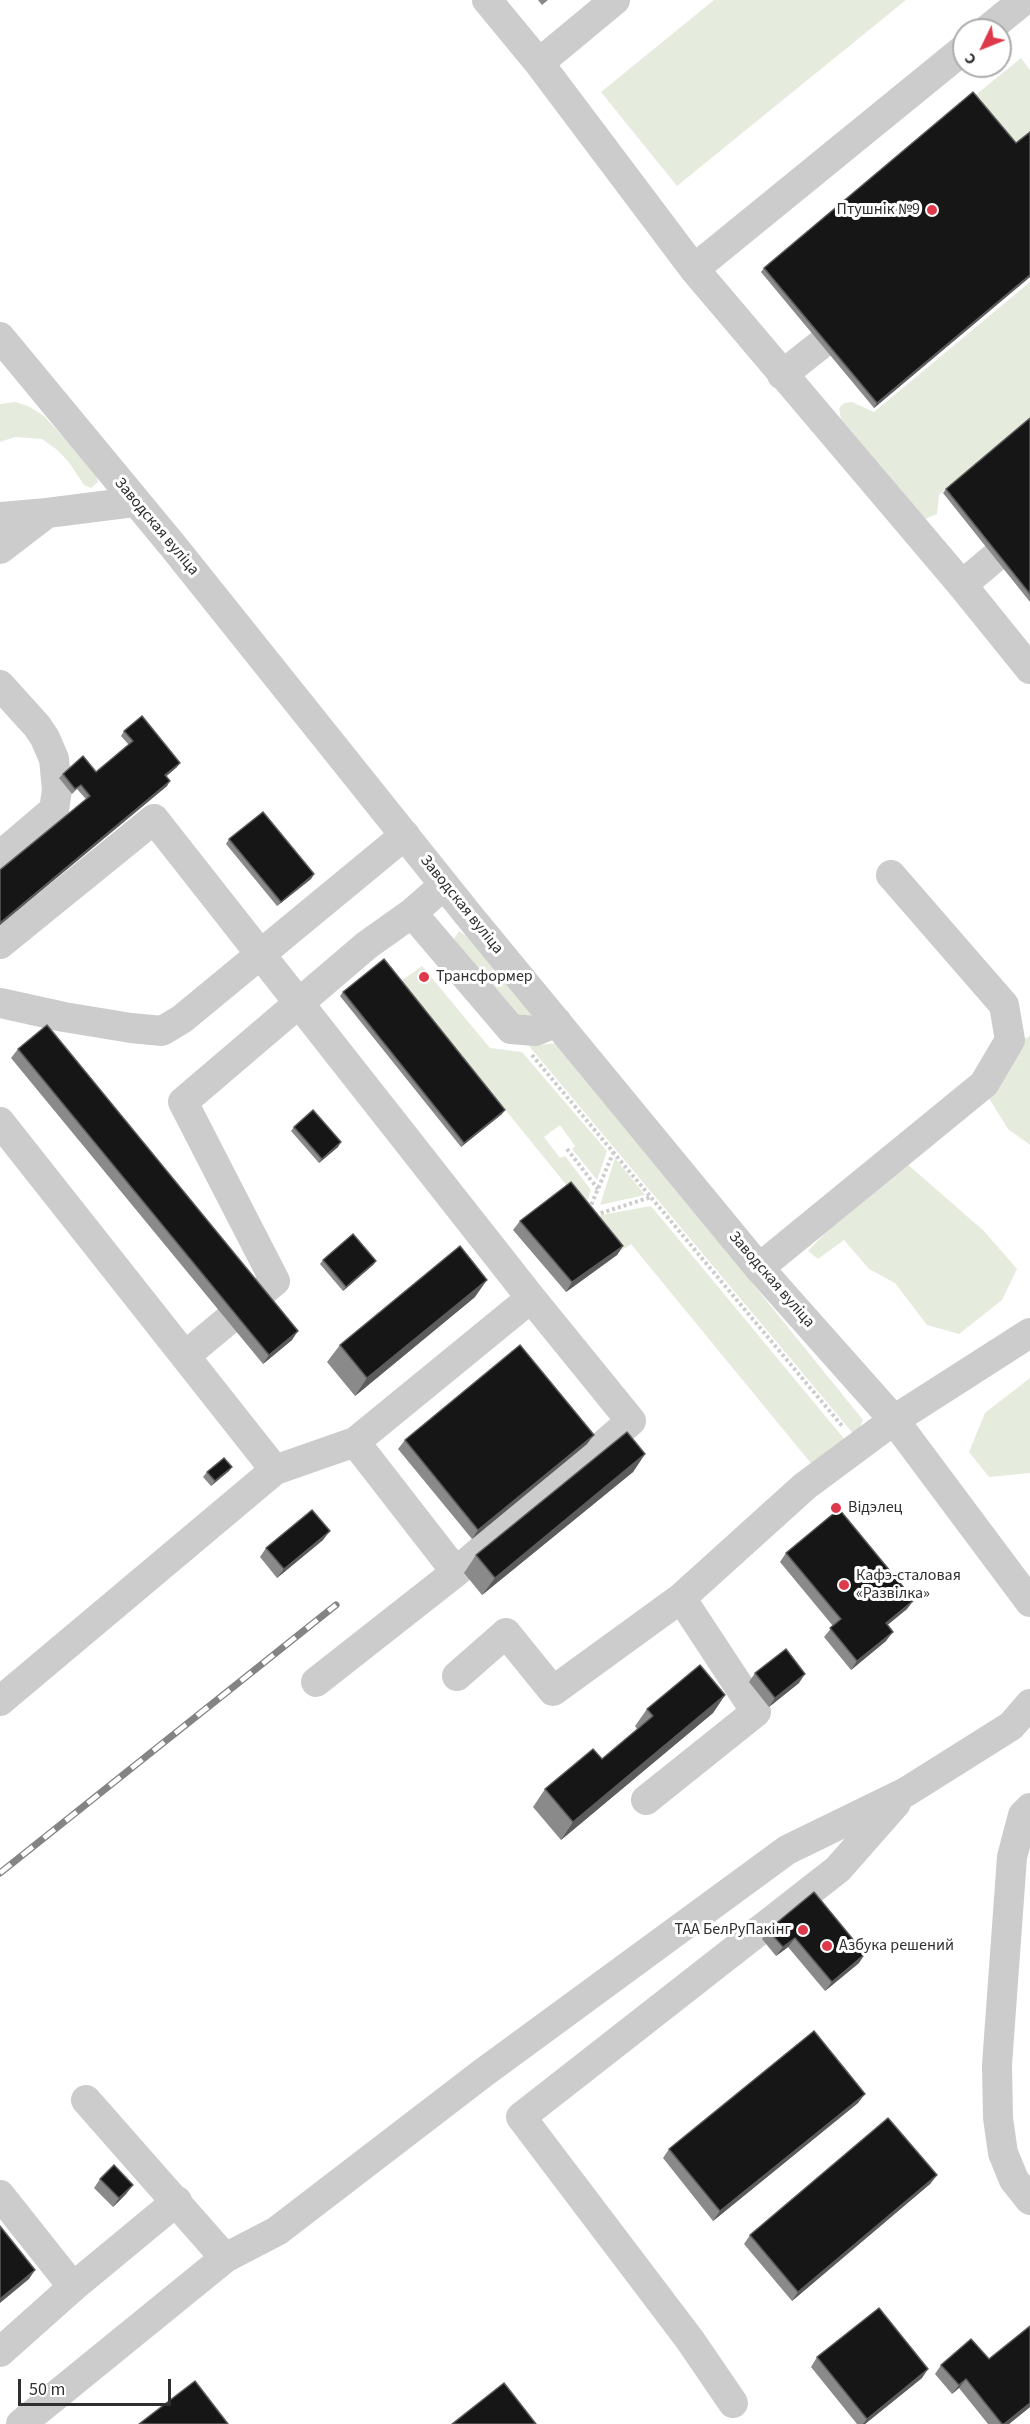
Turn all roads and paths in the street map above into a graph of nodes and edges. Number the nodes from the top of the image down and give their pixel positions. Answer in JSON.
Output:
{"nodes":[{"id":1,"x":487,"y":0,"type":"edge"},
{"id":2,"x":615,"y":0,"type":"edge"},
{"id":3,"x":1024,"y":0,"type":"edge"},
{"id":4,"x":1002,"y":18,"type":"edge"},
{"id":5,"x":952,"y":59,"type":"edge"},
{"id":6,"x":539,"y":63,"type":"junction"},
{"id":7,"x":694,"y":269,"type":"junction"},
{"id":8,"x":820,"y":345,"type":"dead end"},
{"id":9,"x":5,"y":354,"type":"edge"},
{"id":10,"x":782,"y":375,"type":"junction"},
{"id":11,"x":134,"y":502,"type":"junction"},
{"id":12,"x":47,"y":513,"type":"junction"},
{"id":13,"x":0,"y":517,"type":"edge"},
{"id":14,"x":0,"y":549,"type":"edge"},
{"id":15,"x":994,"y":558,"type":"edge"},
{"id":16,"x":962,"y":585,"type":"junction"},
{"id":17,"x":1030,"y":669,"type":"edge"},
{"id":18,"x":0,"y":685,"type":"edge"},
{"id":19,"x":405,"y":835,"type":"junction"},
{"id":20,"x":0,"y":856,"type":"edge"},
{"id":21,"x":891,"y":875,"type":"dead end"},
{"id":22,"x":444,"y":885,"type":"junction"},
{"id":23,"x":412,"y":912,"type":"junction"},
{"id":24,"x":0,"y":944,"type":"edge"},
{"id":25,"x":260,"y":955,"type":"junction"},
{"id":26,"x":0,"y":1002,"type":"edge"},
{"id":27,"x":299,"y":1003,"type":"junction"},
{"id":28,"x":557,"y":1022,"type":"junction"},
{"id":29,"x":526,"y":1047,"type":"dead end"},
{"id":30,"x":0,"y":1122,"type":"edge"},
{"id":31,"x":567,"y":1149,"type":"dead end"},
{"id":32,"x":614,"y":1152,"type":"junction"},
{"id":33,"x":598,"y":1190,"type":"junction"},
{"id":34,"x":651,"y":1197,"type":"junction"},
{"id":35,"x":759,"y":1268,"type":"junction"},
{"id":36,"x":531,"y":1298,"type":"junction"},
{"id":37,"x":1030,"y":1333,"type":"edge"},
{"id":38,"x":186,"y":1356,"type":"junction"},
{"id":39,"x":894,"y":1420,"type":"junction"},
{"id":40,"x":355,"y":1442,"type":"junction"},
{"id":41,"x":859,"y":1447,"type":"junction"},
{"id":42,"x":275,"y":1470,"type":"junction"},
{"id":43,"x":456,"y":1572,"type":"junction"},
{"id":44,"x":1025,"y":1585,"type":"edge"},
{"id":45,"x":681,"y":1598,"type":"junction"},
{"id":46,"x":457,"y":1676,"type":"dead end"},
{"id":47,"x":316,"y":1682,"type":"dead end"},
{"id":48,"x":0,"y":1701,"type":"edge"},
{"id":49,"x":1030,"y":1704,"type":"edge"},
{"id":50,"x":906,"y":1792,"type":"junction"},
{"id":51,"x":646,"y":1800,"type":"dead end"},
{"id":52,"x":1030,"y":1808,"type":"edge"},
{"id":53,"x":86,"y":2100,"type":"dead end"},
{"id":54,"x":0,"y":2195,"type":"edge"},
{"id":55,"x":1030,"y":2200,"type":"edge"},
{"id":56,"x":177,"y":2201,"type":"junction"},
{"id":57,"x":225,"y":2258,"type":"junction"},
{"id":58,"x":73,"y":2287,"type":"junction"},
{"id":59,"x":0,"y":2352,"type":"edge"},
{"id":60,"x":733,"y":2403,"type":"dead end"},
{"id":61,"x":21,"y":2424,"type":"edge"}],
"edges":[{"from":1,"to":6,"type":"street"},
{"from":2,"to":6,"type":"street"},
{"from":3,"to":4,"type":"street"},
{"from":5,"to":7,"type":"street"},
{"from":6,"to":7,"type":"street"},
{"from":7,"to":10,"type":"street"},
{"from":8,"to":10,"type":"street"},
{"from":9,"to":11,"type":"street","name":"Заводская вуліца"},
{"from":10,"to":16,"type":"street"},
{"from":11,"to":12,"type":"street"},
{"from":11,"to":19,"type":"street","name":"Заводская вуліца"},
{"from":12,"to":13,"type":"street"},
{"from":12,"to":14,"type":"street"},
{"from":15,"to":16,"type":"street"},
{"from":16,"to":17,"type":"street"},
{"from":18,"to":20,"type":"street"},
{"from":19,"to":22,"type":"street","name":"Заводская вуліца"},
{"from":19,"to":25,"type":"street"},
{"from":21,"to":35,"type":"street"},
{"from":22,"to":23,"type":"street"},
{"from":22,"to":28,"type":"street","name":"Заводская вуліца"},
{"from":23,"to":27,"type":"street"},
{"from":23,"to":28,"type":"street"},
{"from":24,"to":25,"type":"street"},
{"from":25,"to":26,"type":"street"},
{"from":25,"to":27,"type":"street"},
{"from":27,"to":36,"type":"street"},
{"from":27,"to":38,"type":"street"},
{"from":28,"to":35,"type":"street","name":"Заводская вуліца"},
{"from":29,"to":32,"type":"path"},
{"from":30,"to":38,"type":"street"},
{"from":31,"to":33,"type":"path"},
{"from":32,"to":33,"type":"path"},
{"from":32,"to":34,"type":"path"},
{"from":33,"to":34,"type":"path"},
{"from":34,"to":41,"type":"path"},
{"from":35,"to":39,"type":"street","name":"Заводская вуліца"},
{"from":36,"to":40,"type":"street"},
{"from":36,"to":43,"type":"street"},
{"from":37,"to":39,"type":"street"},
{"from":38,"to":42,"type":"street"},
{"from":39,"to":41,"type":"street"},
{"from":39,"to":44,"type":"street","name":"Заводская вуліца"},
{"from":40,"to":42,"type":"street"},
{"from":40,"to":43,"type":"street"},
{"from":41,"to":45,"type":"street"},
{"from":42,"to":48,"type":"street"},
{"from":43,"to":47,"type":"street"},
{"from":45,"to":46,"type":"street"},
{"from":45,"to":51,"type":"street"},
{"from":49,"to":50,"type":"street"},
{"from":50,"to":57,"type":"street"},
{"from":50,"to":60,"type":"street"},
{"from":52,"to":55,"type":"street"},
{"from":53,"to":56,"type":"street"},
{"from":54,"to":58,"type":"street"},
{"from":56,"to":57,"type":"street"},
{"from":56,"to":58,"type":"street"},
{"from":57,"to":61,"type":"street"},
{"from":58,"to":59,"type":"street"}]}
